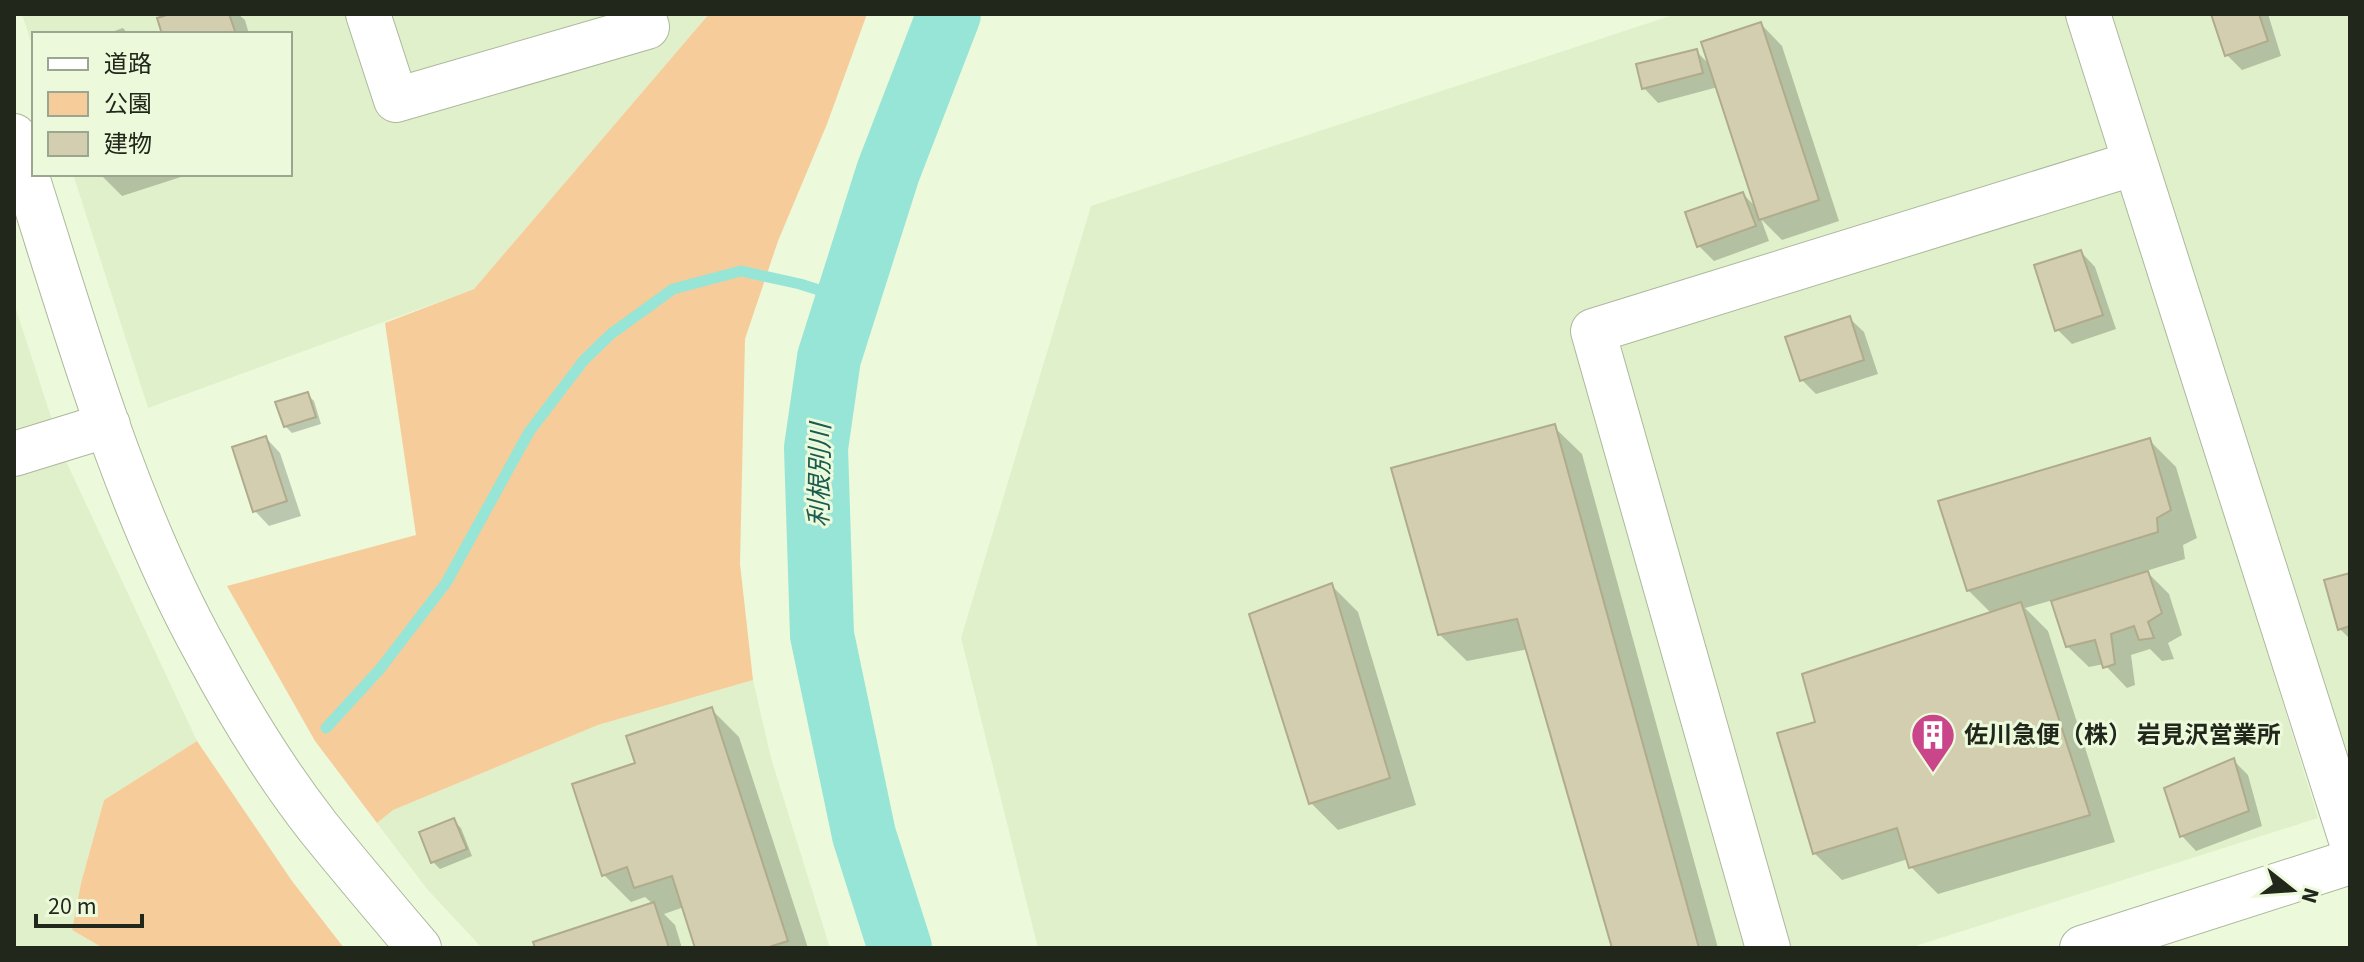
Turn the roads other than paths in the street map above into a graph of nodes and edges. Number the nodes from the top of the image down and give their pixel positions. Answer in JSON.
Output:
{"nodes":[{"id":1,"x":368,"y":14,"type":"edge"},
{"id":2,"x":643,"y":14,"type":"edge"},
{"id":3,"x":2088,"y":14,"type":"edge"},
{"id":4,"x":14,"y":136,"type":"edge"},
{"id":5,"x":2135,"y":163,"type":"junction"},
{"id":6,"x":108,"y":425,"type":"junction"},
{"id":7,"x":14,"y":454,"type":"edge"},
{"id":8,"x":2350,"y":837,"type":"edge"},
{"id":9,"x":2350,"y":862,"type":"edge"},
{"id":10,"x":419,"y":948,"type":"edge"},
{"id":11,"x":1768,"y":948,"type":"edge"},
{"id":12,"x":2082,"y":948,"type":"edge"}],
"edges":[{"from":1,"to":2,"type":"street"},
{"from":3,"to":5,"type":"street"},
{"from":4,"to":6,"type":"street"},
{"from":5,"to":8,"type":"street"},
{"from":5,"to":11,"type":"street"},
{"from":6,"to":7,"type":"street"},
{"from":6,"to":10,"type":"street"},
{"from":9,"to":12,"type":"street"}]}
